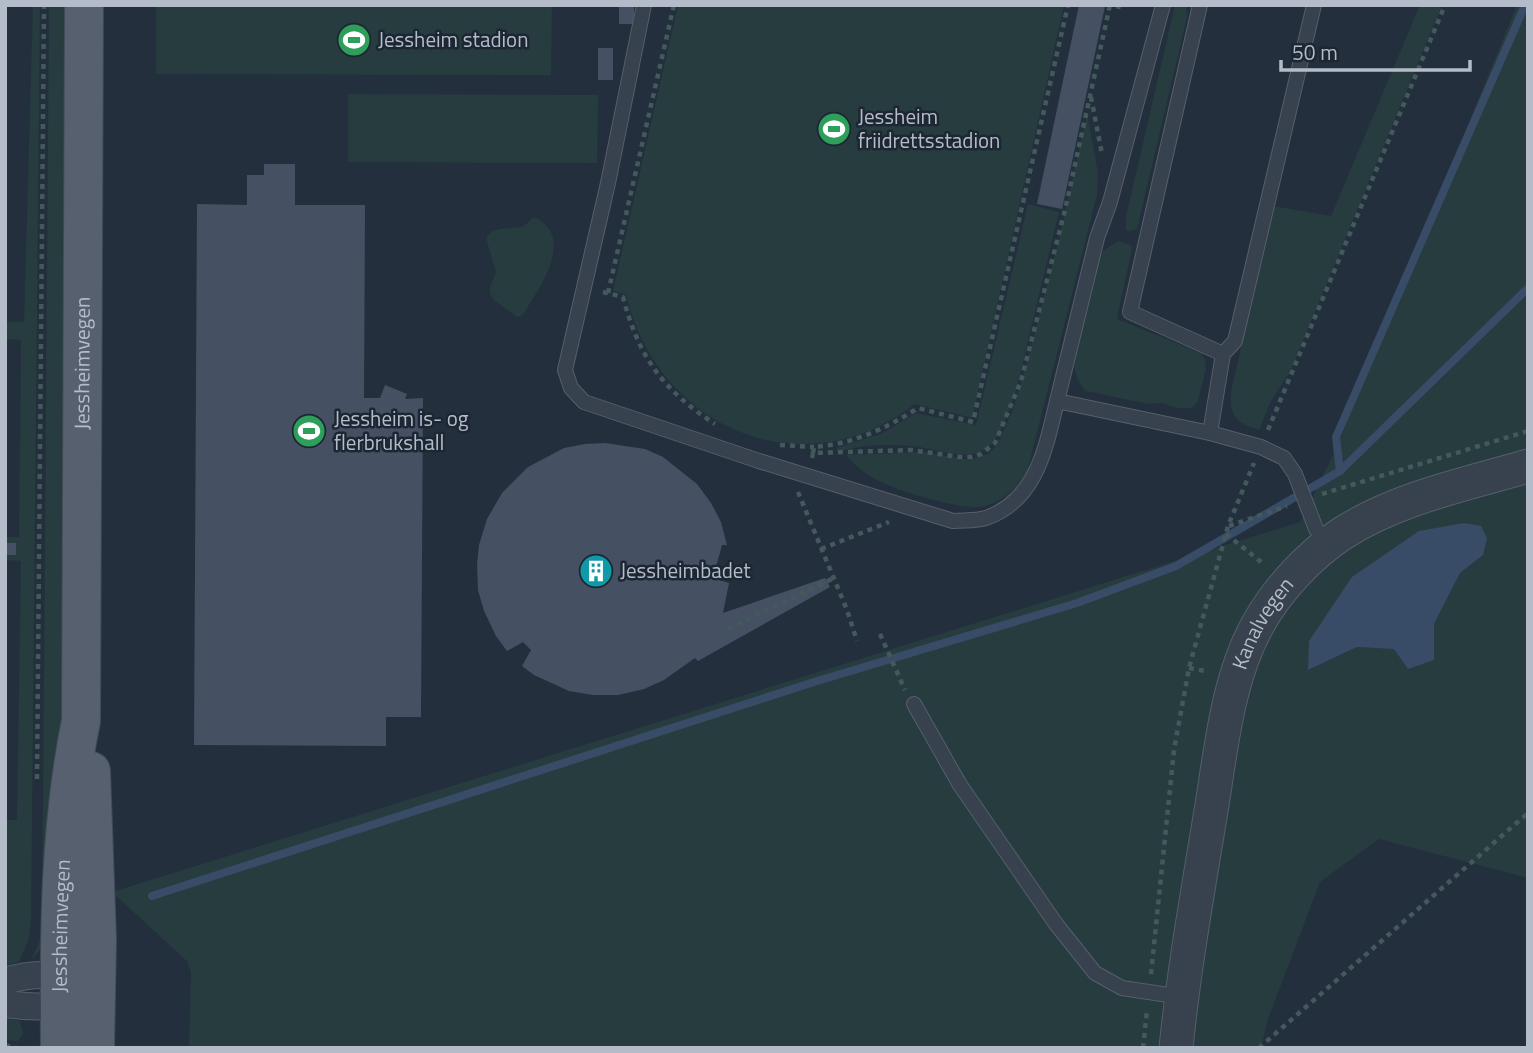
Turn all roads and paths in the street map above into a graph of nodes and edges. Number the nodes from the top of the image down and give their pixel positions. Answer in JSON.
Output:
{"nodes":[{"id":1,"x":44,"y":5,"type":"edge"},
{"id":2,"x":85,"y":5,"type":"edge"},
{"id":3,"x":644,"y":5,"type":"edge"},
{"id":4,"x":674,"y":5,"type":"edge"},
{"id":5,"x":1068,"y":5,"type":"edge"},
{"id":6,"x":1110,"y":5,"type":"edge"},
{"id":7,"x":1163,"y":5,"type":"edge"},
{"id":8,"x":1200,"y":5,"type":"edge"},
{"id":9,"x":1314,"y":5,"type":"edge"},
{"id":10,"x":1445,"y":5,"type":"edge"},
{"id":11,"x":1090,"y":93,"type":"junction"},
{"id":12,"x":1110,"y":202,"type":"junction"},
{"id":13,"x":584,"y":287,"type":"junction"},
{"id":14,"x":608,"y":293,"type":"junction"},
{"id":15,"x":1223,"y":354,"type":"junction"},
{"id":16,"x":1057,"y":401,"type":"junction"},
{"id":17,"x":718,"y":426,"type":"dead end"},
{"id":18,"x":1528,"y":431,"type":"edge"},
{"id":19,"x":1210,"y":433,"type":"junction"},
{"id":20,"x":776,"y":444,"type":"dead end"},
{"id":21,"x":1261,"y":447,"type":"junction"},
{"id":22,"x":813,"y":450,"type":"junction"},
{"id":23,"x":1528,"y":466,"type":"edge"},
{"id":24,"x":790,"y":470,"type":"junction"},
{"id":25,"x":809,"y":476,"type":"junction"},
{"id":26,"x":1304,"y":500,"type":"junction"},
{"id":27,"x":919,"y":511,"type":"junction"},
{"id":28,"x":1228,"y":526,"type":"junction"},
{"id":29,"x":1328,"y":544,"type":"junction"},
{"id":30,"x":821,"y":549,"type":"junction"},
{"id":31,"x":834,"y":578,"type":"junction"},
{"id":32,"x":728,"y":629,"type":"dead end"},
{"id":33,"x":880,"y":634,"type":"dead end"},
{"id":34,"x":857,"y":641,"type":"dead end"},
{"id":35,"x":1189,"y":668,"type":"junction"},
{"id":36,"x":1205,"y":671,"type":"dead end"},
{"id":37,"x":914,"y":704,"type":"joint"},
{"id":38,"x":80,"y":721,"type":"junction"},
{"id":39,"x":37,"y":786,"type":"dead end"},
{"id":40,"x":1528,"y":813,"type":"edge"},
{"id":41,"x":5,"y":981,"type":"edge"},
{"id":42,"x":96,"y":989,"type":"junction"},
{"id":43,"x":60,"y":991,"type":"junction"},
{"id":44,"x":1149,"y":992,"type":"junction"},
{"id":45,"x":1182,"y":997,"type":"junction"},
{"id":46,"x":5,"y":1004,"type":"edge"},
{"id":47,"x":5,"y":1045,"type":"edge"},
{"id":48,"x":16,"y":1048,"type":"edge"},
{"id":49,"x":60,"y":1048,"type":"edge"},
{"id":50,"x":95,"y":1048,"type":"edge"},
{"id":51,"x":1143,"y":1048,"type":"edge"},
{"id":52,"x":1175,"y":1048,"type":"edge"},
{"id":53,"x":1259,"y":1048,"type":"edge"}],
"edges":[{"from":1,"to":39,"type":"path"},
{"from":2,"to":38,"type":"main road","name":"Jessheimvegen"},
{"from":3,"to":13,"type":"lane"},
{"from":4,"to":14,"type":"path"},
{"from":5,"to":22,"type":"path"},
{"from":6,"to":11,"type":"path"},
{"from":7,"to":12,"type":"lane"},
{"from":8,"to":15,"type":"lane"},
{"from":9,"to":15,"type":"lane"},
{"from":10,"to":21,"type":"path"},
{"from":11,"to":12,"type":"path"},
{"from":11,"to":22,"type":"path"},
{"from":12,"to":16,"type":"lane"},
{"from":13,"to":14,"type":"path"},
{"from":13,"to":24,"type":"lane"},
{"from":14,"to":17,"type":"path"},
{"from":15,"to":19,"type":"lane"},
{"from":16,"to":19,"type":"lane"},
{"from":16,"to":27,"type":"lane"},
{"from":18,"to":26,"type":"path"},
{"from":19,"to":21,"type":"lane"},
{"from":20,"to":22,"type":"path"},
{"from":21,"to":26,"type":"lane"},
{"from":21,"to":28,"type":"path"},
{"from":22,"to":25,"type":"path"},
{"from":23,"to":29,"type":"street","name":"Kanalvegen"},
{"from":24,"to":25,"type":"lane"},
{"from":24,"to":30,"type":"path"},
{"from":25,"to":27,"type":"lane"},
{"from":26,"to":28,"type":"path"},
{"from":26,"to":29,"type":"lane"},
{"from":27,"to":30,"type":"path"},
{"from":28,"to":35,"type":"path"},
{"from":29,"to":45,"type":"street","name":"Kanalvegen"},
{"from":30,"to":31,"type":"path"},
{"from":31,"to":32,"type":"path"},
{"from":31,"to":34,"type":"path"},
{"from":33,"to":37,"type":"path"},
{"from":35,"to":36,"type":"path"},
{"from":35,"to":44,"type":"path"},
{"from":37,"to":44,"type":"lane"},
{"from":38,"to":42,"type":"main road","name":"Jessheimvegen"},
{"from":38,"to":43,"type":"main road","name":"Jessheimvegen"},
{"from":40,"to":53,"type":"path"},
{"from":41,"to":43,"type":"street"},
{"from":42,"to":43,"type":"street"},
{"from":42,"to":50,"type":"main road","name":"Jessheimvegen"},
{"from":43,"to":46,"type":"street"},
{"from":43,"to":49,"type":"main road","name":"Jessheimvegen"},
{"from":44,"to":45,"type":"lane"},
{"from":44,"to":51,"type":"path"},
{"from":45,"to":52,"type":"street","name":"Kanalvegen"},
{"from":47,"to":48,"type":"path"}]}
